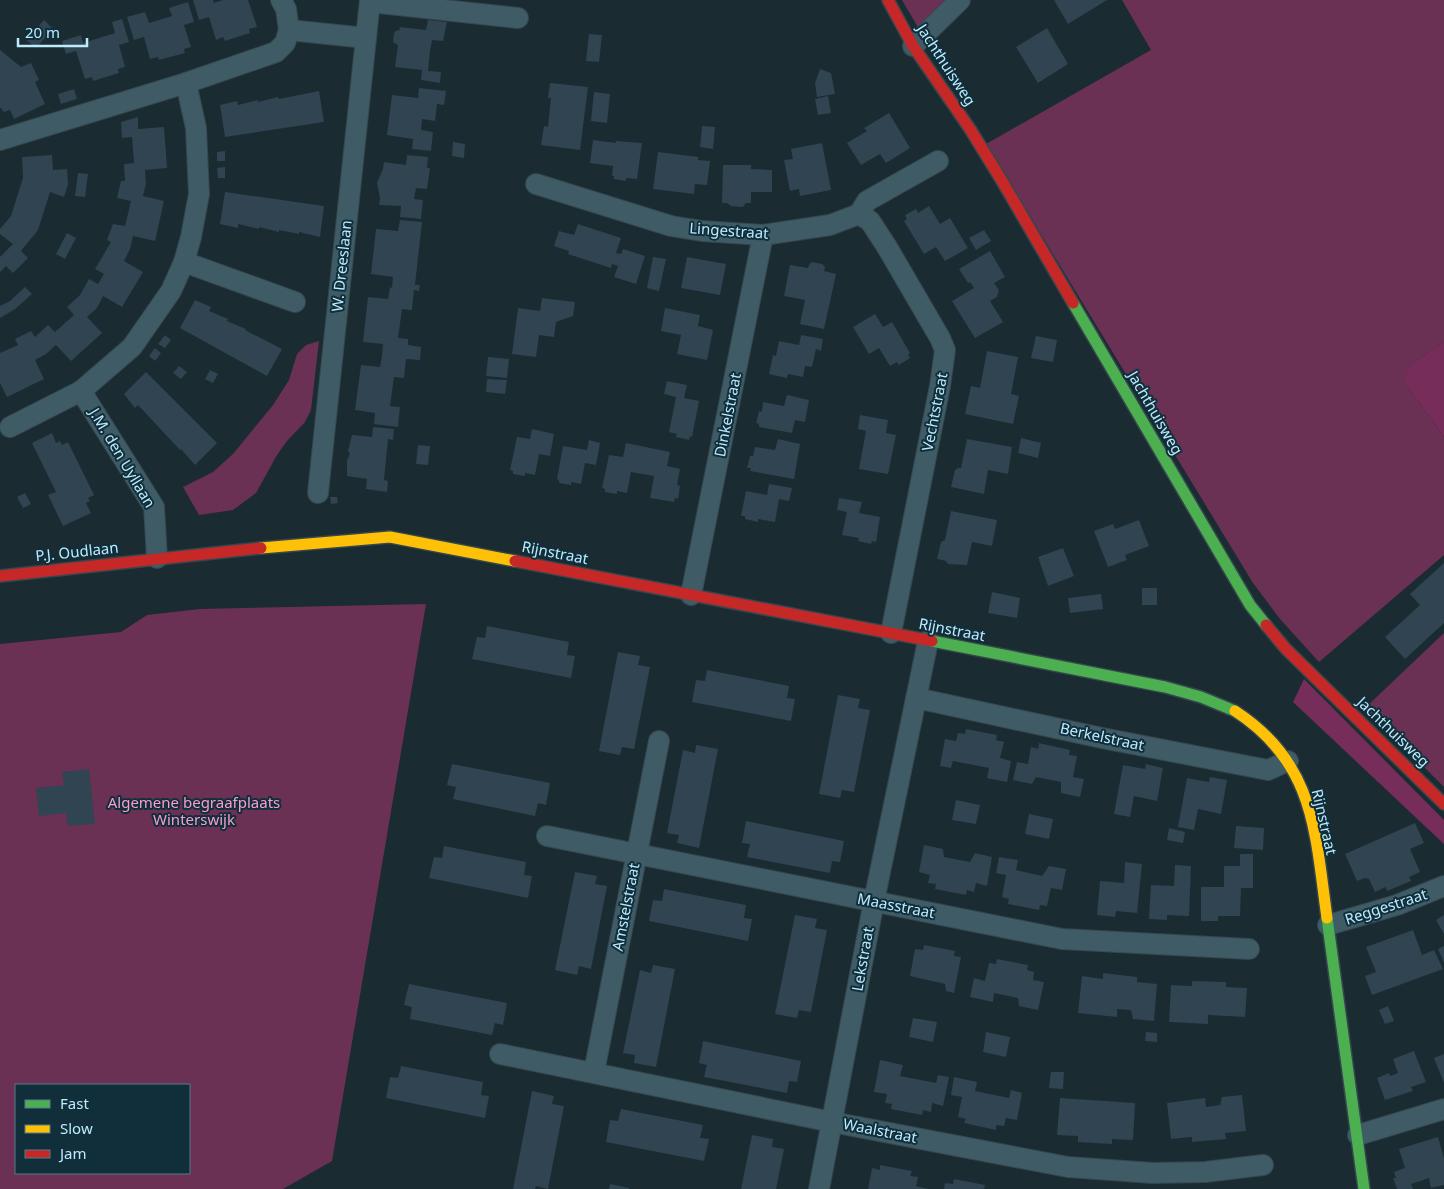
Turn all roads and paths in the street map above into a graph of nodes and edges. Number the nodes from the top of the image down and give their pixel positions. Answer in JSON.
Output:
{"nodes":[{"id":1,"x":281,"y":0,"type":"edge"},
{"id":2,"x":888,"y":0,"type":"edge"},
{"id":3,"x":960,"y":0,"type":"edge"},
{"id":4,"x":370,"y":1,"type":"edge"},
{"id":5,"x":518,"y":18,"type":"dead end"},
{"id":6,"x":290,"y":30,"type":"junction"},
{"id":7,"x":366,"y":38,"type":"junction"},
{"id":8,"x":913,"y":46,"type":"junction"},
{"id":9,"x":186,"y":83,"type":"junction"},
{"id":10,"x":0,"y":140,"type":"edge"},
{"id":11,"x":938,"y":162,"type":"dead end"},
{"id":12,"x":536,"y":184,"type":"dead end"},
{"id":13,"x":860,"y":214,"type":"junction"},
{"id":14,"x":764,"y":235,"type":"junction"},
{"id":15,"x":184,"y":262,"type":"junction"},
{"id":16,"x":295,"y":302,"type":"dead end"},
{"id":17,"x":81,"y":391,"type":"junction"},
{"id":18,"x":10,"y":427,"type":"dead end"},
{"id":19,"x":318,"y":494,"type":"dead end"},
{"id":20,"x":158,"y":558,"type":"junction"},
{"id":21,"x":0,"y":576,"type":"edge"},
{"id":22,"x":690,"y":595,"type":"junction"},
{"id":23,"x":891,"y":633,"type":"junction"},
{"id":24,"x":928,"y":641,"type":"junction"},
{"id":25,"x":916,"y":698,"type":"junction"},
{"id":26,"x":658,"y":741,"type":"dead end"},
{"id":27,"x":1288,"y":761,"type":"junction"},
{"id":28,"x":1444,"y":804,"type":"edge"},
{"id":29,"x":547,"y":836,"type":"dead end"},
{"id":30,"x":637,"y":854,"type":"junction"},
{"id":31,"x":1444,"y":886,"type":"edge"},
{"id":32,"x":874,"y":901,"type":"junction"},
{"id":33,"x":1328,"y":925,"type":"junction"},
{"id":34,"x":1249,"y":949,"type":"dead end"},
{"id":35,"x":500,"y":1054,"type":"dead end"},
{"id":36,"x":594,"y":1072,"type":"junction"},
{"id":37,"x":1444,"y":1109,"type":"edge"},
{"id":38,"x":832,"y":1122,"type":"junction"},
{"id":39,"x":1358,"y":1134,"type":"junction"},
{"id":40,"x":1263,"y":1165,"type":"dead end"},
{"id":41,"x":819,"y":1189,"type":"edge"},
{"id":42,"x":1364,"y":1189,"type":"edge"}],
"edges":[{"from":1,"to":6,"type":"street"},
{"from":2,"to":8,"type":"street","name":"Jachthuisweg"},
{"from":3,"to":8,"type":"street"},
{"from":4,"to":5,"type":"street","name":"W. Dreeslaan"},
{"from":4,"to":7,"type":"street","name":"W. Dreeslaan"},
{"from":6,"to":7,"type":"street"},
{"from":6,"to":9,"type":"street"},
{"from":7,"to":19,"type":"street","name":"W. Dreeslaan"},
{"from":8,"to":28,"type":"street","name":"Jachthuisweg"},
{"from":9,"to":10,"type":"street"},
{"from":9,"to":15,"type":"street","name":"J.M. den Uyllaan"},
{"from":11,"to":13,"type":"street","name":"Lingestraat"},
{"from":12,"to":14,"type":"street","name":"Lingestraat"},
{"from":13,"to":14,"type":"street","name":"Lingestraat"},
{"from":13,"to":23,"type":"street","name":"Vechtstraat"},
{"from":14,"to":22,"type":"street","name":"Dinkelstraat"},
{"from":15,"to":16,"type":"street"},
{"from":15,"to":17,"type":"street","name":"J.M. den Uyllaan"},
{"from":17,"to":18,"type":"street","name":"J.M. den Uyllaan"},
{"from":17,"to":20,"type":"street","name":"J.M. den Uyllaan"},
{"from":20,"to":21,"type":"street","name":"P.J. Oudlaan"},
{"from":20,"to":22,"type":"street","name":"Rijnstraat"},
{"from":22,"to":23,"type":"street","name":"Rijnstraat"},
{"from":23,"to":24,"type":"street","name":"Rijnstraat"},
{"from":24,"to":25,"type":"street","name":"Lekstraat"},
{"from":24,"to":27,"type":"street","name":"Rijnstraat"},
{"from":25,"to":27,"type":"street","name":"Berkelstraat"},
{"from":25,"to":32,"type":"street","name":"Lekstraat"},
{"from":26,"to":30,"type":"street","name":"Amstelstraat"},
{"from":27,"to":33,"type":"street","name":"Rijnstraat"},
{"from":29,"to":30,"type":"street","name":"Maasstraat"},
{"from":30,"to":32,"type":"street","name":"Maasstraat"},
{"from":30,"to":36,"type":"street","name":"Amstelstraat"},
{"from":31,"to":33,"type":"street","name":"Reggestraat"},
{"from":32,"to":34,"type":"street","name":"Maasstraat"},
{"from":32,"to":38,"type":"street","name":"Lekstraat"},
{"from":33,"to":39,"type":"street","name":"Rijnstraat"},
{"from":35,"to":36,"type":"street","name":"Waalstraat"},
{"from":36,"to":38,"type":"street","name":"Waalstraat"},
{"from":37,"to":39,"type":"street"},
{"from":38,"to":40,"type":"street","name":"Waalstraat"},
{"from":38,"to":41,"type":"street","name":"Lekstraat"},
{"from":39,"to":42,"type":"street","name":"Rijnstraat"}]}
